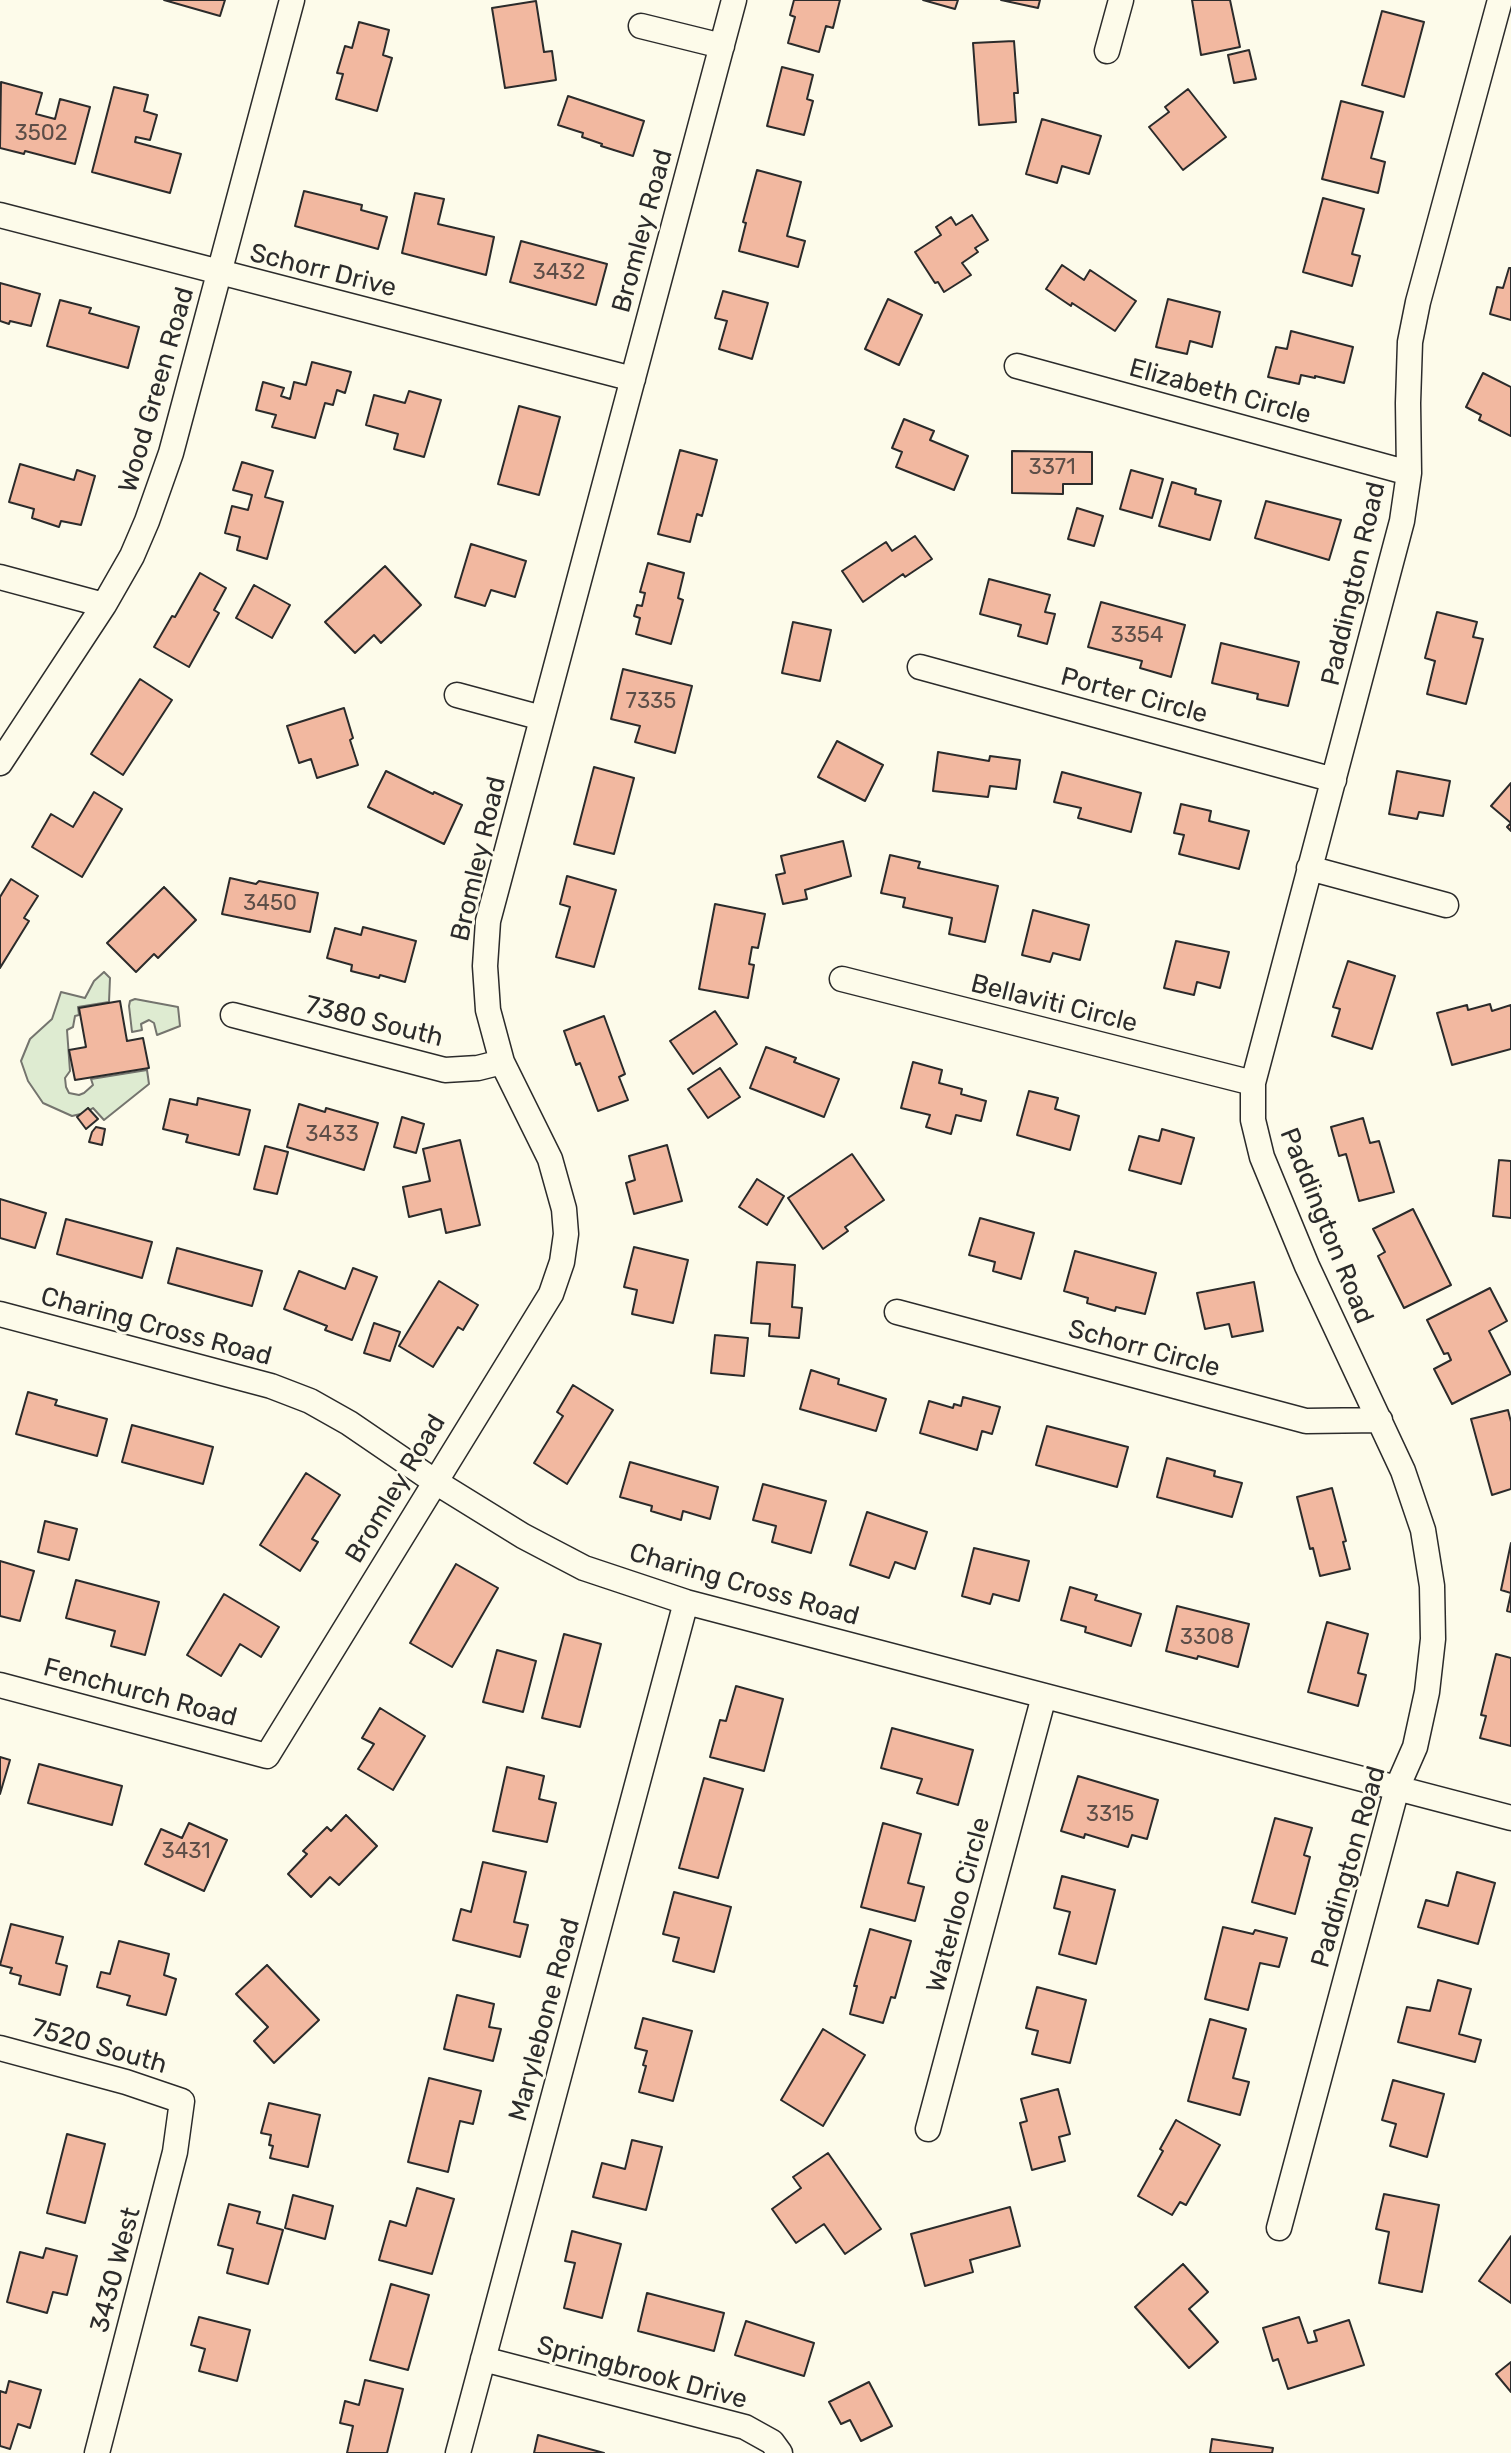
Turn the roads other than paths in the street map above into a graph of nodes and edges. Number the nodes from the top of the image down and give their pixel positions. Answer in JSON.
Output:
{"nodes":[{"id":1,"x":292,"y":0,"type":"edge"},
{"id":2,"x":734,"y":0,"type":"edge"},
{"id":3,"x":1121,"y":0,"type":"edge"},
{"id":4,"x":1500,"y":0,"type":"edge"},
{"id":5,"x":641,"y":26,"type":"dead end"},
{"id":6,"x":722,"y":46,"type":"junction"},
{"id":7,"x":1107,"y":51,"type":"dead end"},
{"id":8,"x":0,"y":215,"type":"edge"},
{"id":9,"x":219,"y":273,"type":"junction"},
{"id":10,"x":1017,"y":366,"type":"dead end"},
{"id":11,"x":633,"y":379,"type":"junction"},
{"id":12,"x":1409,"y":473,"type":"junction"},
{"id":13,"x":0,"y":577,"type":"edge"},
{"id":14,"x":104,"y":605,"type":"junction"},
{"id":15,"x":920,"y":667,"type":"dead end"},
{"id":16,"x":457,"y":695,"type":"dead end"},
{"id":17,"x":542,"y":718,"type":"junction"},
{"id":18,"x":0,"y":763,"type":"edge"},
{"id":19,"x":1334,"y":780,"type":"junction"},
{"id":20,"x":1309,"y":868,"type":"junction"},
{"id":21,"x":1446,"y":905,"type":"dead end"},
{"id":22,"x":842,"y":979,"type":"dead end"},
{"id":23,"x":233,"y":1015,"type":"dead end"},
{"id":24,"x":502,"y":1062,"type":"junction"},
{"id":25,"x":1253,"y":1083,"type":"junction"},
{"id":26,"x":897,"y":1312,"type":"dead end"},
{"id":27,"x":0,"y":1314,"type":"edge"},
{"id":28,"x":1380,"y":1420,"type":"junction"},
{"id":29,"x":434,"y":1481,"type":"junction"},
{"id":30,"x":686,"y":1602,"type":"junction"},
{"id":31,"x":0,"y":1685,"type":"edge"},
{"id":32,"x":1044,"y":1696,"type":"junction"},
{"id":33,"x":267,"y":1756,"type":"joint"},
{"id":34,"x":1397,"y":1788,"type":"junction"},
{"id":35,"x":1511,"y":1818,"type":"edge"},
{"id":36,"x":0,"y":2048,"type":"edge"},
{"id":37,"x":182,"y":2101,"type":"joint"},
{"id":38,"x":928,"y":2129,"type":"dead end"},
{"id":39,"x":1279,"y":2228,"type":"dead end"},
{"id":40,"x":483,"y":2359,"type":"junction"},
{"id":41,"x":97,"y":2453,"type":"edge"},
{"id":42,"x":458,"y":2453,"type":"edge"},
{"id":43,"x":780,"y":2453,"type":"edge"}],
"edges":[{"from":1,"to":9,"type":"street","name":"Wood Green Road"},
{"from":2,"to":6,"type":"street","name":"Bromley Road"},
{"from":3,"to":7,"type":"street"},
{"from":4,"to":12,"type":"street","name":"Paddington Road"},
{"from":5,"to":6,"type":"street"},
{"from":6,"to":11,"type":"street","name":"Bromley Road"},
{"from":8,"to":9,"type":"street","name":"Schorr Drive"},
{"from":9,"to":11,"type":"street","name":"Schorr Drive"},
{"from":9,"to":14,"type":"street","name":"Wood Green Road"},
{"from":10,"to":12,"type":"street","name":"Elizabeth Circle"},
{"from":11,"to":17,"type":"street","name":"Bromley Road"},
{"from":12,"to":19,"type":"street","name":"Paddington Road"},
{"from":13,"to":14,"type":"street"},
{"from":14,"to":18,"type":"street","name":"Wood Green Road"},
{"from":15,"to":19,"type":"street","name":"Porter Circle"},
{"from":16,"to":17,"type":"street"},
{"from":17,"to":24,"type":"street","name":"Bromley Road"},
{"from":19,"to":20,"type":"street","name":"Paddington Road"},
{"from":20,"to":21,"type":"street"},
{"from":20,"to":25,"type":"street","name":"Paddington Road"},
{"from":22,"to":25,"type":"street","name":"Bellaviti Circle"},
{"from":23,"to":24,"type":"street","name":"7380 South"},
{"from":24,"to":29,"type":"street","name":"Bromley Road"},
{"from":25,"to":28,"type":"street","name":"Paddington Road"},
{"from":26,"to":28,"type":"street","name":"Schorr Circle"},
{"from":27,"to":29,"type":"street","name":"Charing Cross Road"},
{"from":28,"to":34,"type":"street","name":"Paddington Road"},
{"from":29,"to":30,"type":"street","name":"Charing Cross Road"},
{"from":29,"to":33,"type":"street","name":"Bromley Road"},
{"from":30,"to":32,"type":"street","name":"Charing Cross Road"},
{"from":30,"to":40,"type":"street","name":"Marylebone Road"},
{"from":31,"to":33,"type":"street","name":"Fenchurch Road"},
{"from":32,"to":34,"type":"street","name":"Charing Cross Road"},
{"from":32,"to":38,"type":"street","name":"Waterloo Circle"},
{"from":34,"to":35,"type":"street","name":"Charing Cross Road"},
{"from":34,"to":39,"type":"street","name":"Paddington Road"},
{"from":36,"to":37,"type":"street","name":"7520 South"},
{"from":37,"to":41,"type":"street","name":"3430 West"},
{"from":40,"to":42,"type":"street","name":"Marylebone Road"},
{"from":40,"to":43,"type":"street","name":"Springbrook Drive"}]}
